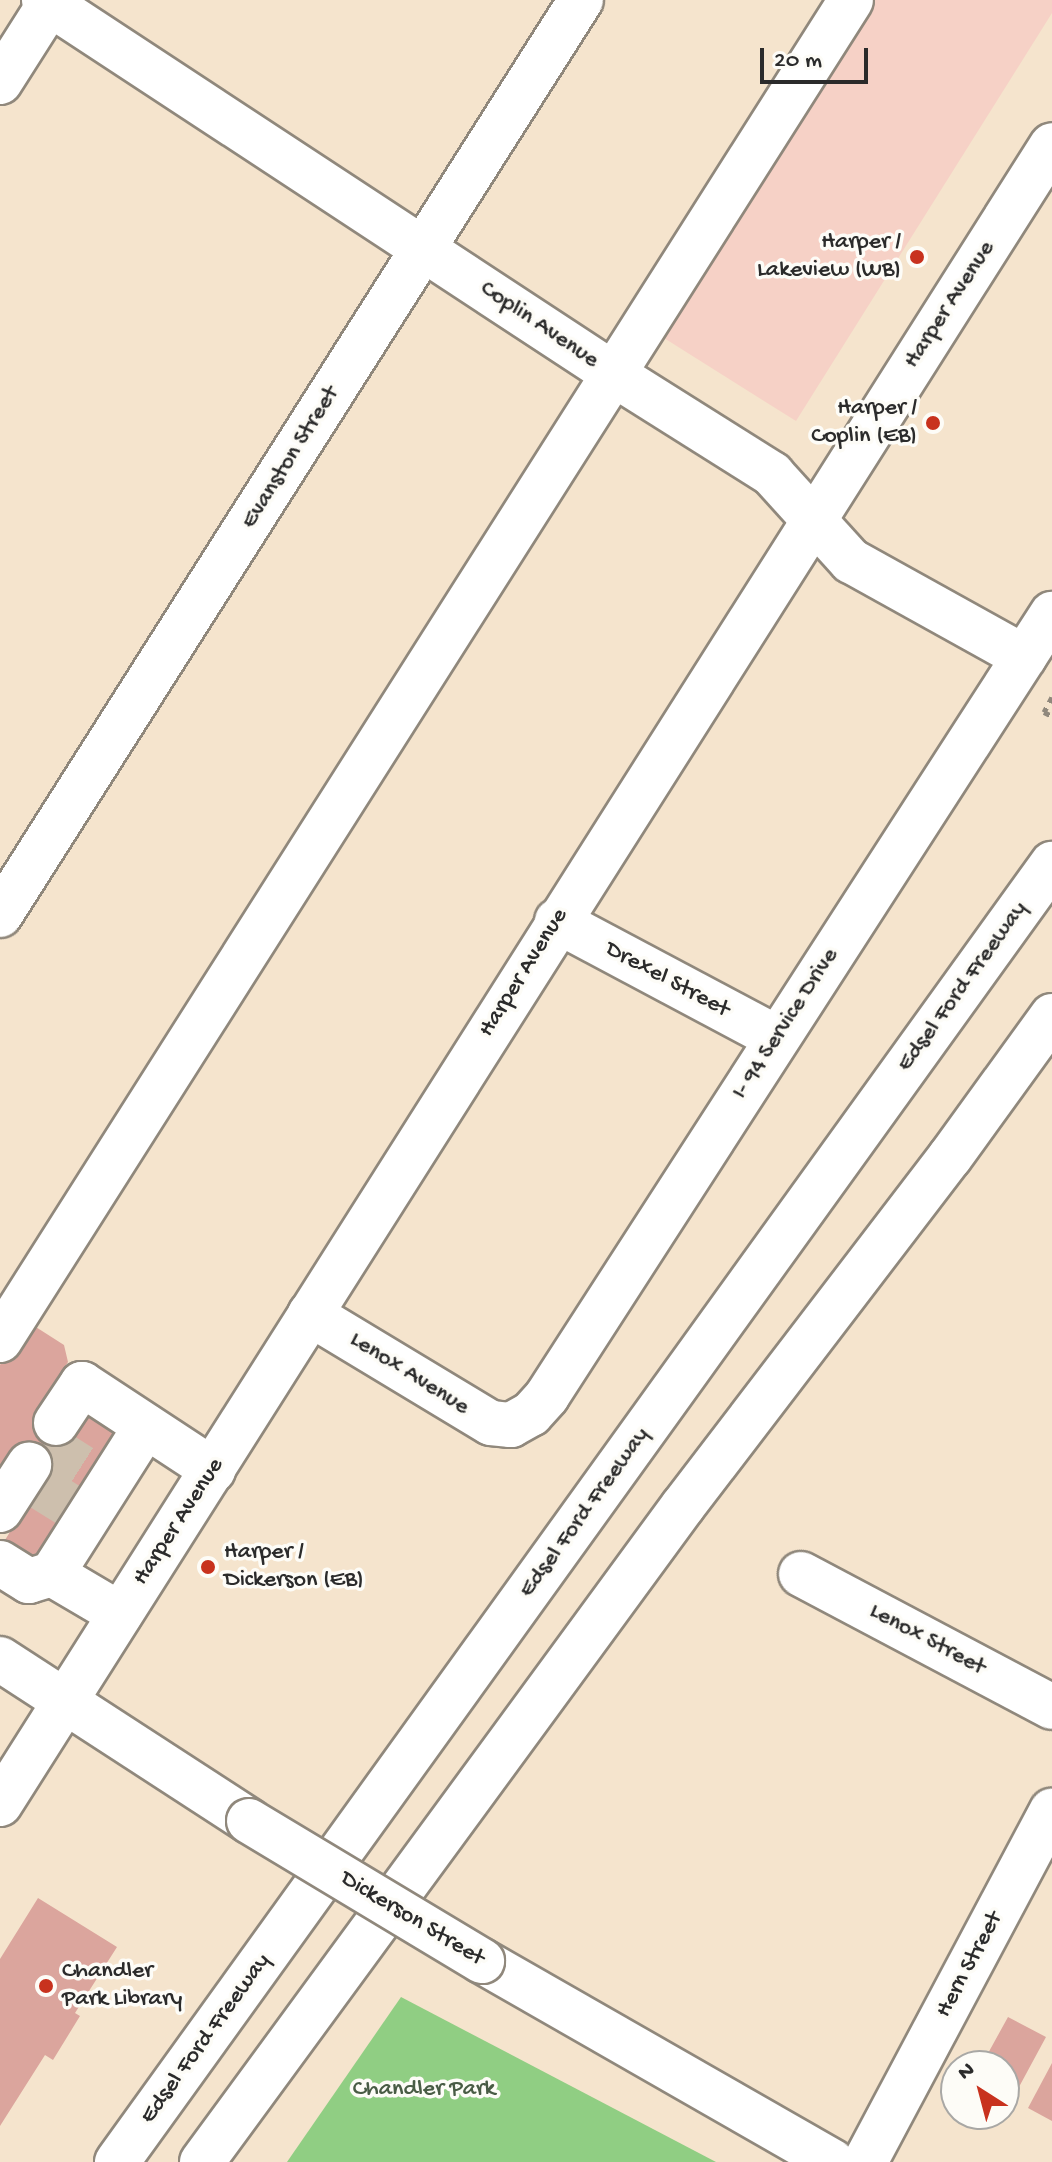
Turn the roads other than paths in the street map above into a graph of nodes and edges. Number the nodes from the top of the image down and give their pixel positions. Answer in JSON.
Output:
{"nodes":[{"id":1,"x":581,"y":0,"type":"edge"},
{"id":2,"x":851,"y":0,"type":"edge"},
{"id":3,"x":48,"y":1,"type":"edge"},
{"id":4,"x":0,"y":82,"type":"edge"},
{"id":5,"x":1050,"y":152,"type":"edge"},
{"id":6,"x":424,"y":248,"type":"junction"},
{"id":7,"x":615,"y":375,"type":"junction"},
{"id":8,"x":814,"y":518,"type":"junction"},
{"id":9,"x":1052,"y":614,"type":"edge"},
{"id":10,"x":1024,"y":657,"type":"junction"},
{"id":11,"x":1052,"y":864,"type":"edge"},
{"id":12,"x":0,"y":915,"type":"edge"},
{"id":13,"x":557,"y":921,"type":"junction"},
{"id":14,"x":1052,"y":1016,"type":"edge"},
{"id":15,"x":777,"y":1038,"type":"junction"},
{"id":16,"x":1052,"y":1048,"type":"edge"},
{"id":17,"x":950,"y":1157,"type":"junction"},
{"id":18,"x":310,"y":1314,"type":"junction"},
{"id":19,"x":0,"y":1340,"type":"edge"},
{"id":20,"x":56,"y":1423,"type":"dead end"},
{"id":21,"x":511,"y":1425,"type":"joint"},
{"id":22,"x":146,"y":1426,"type":"junction"},
{"id":23,"x":213,"y":1470,"type":"junction"},
{"id":24,"x":80,"y":1520,"type":"junction"},
{"id":25,"x":1,"y":1565,"type":"edge"},
{"id":26,"x":801,"y":1574,"type":"dead end"},
{"id":27,"x":120,"y":1614,"type":"junction"},
{"id":28,"x":0,"y":1659,"type":"edge"},
{"id":29,"x":64,"y":1702,"type":"junction"},
{"id":30,"x":1052,"y":1707,"type":"edge"},
{"id":31,"x":0,"y":1804,"type":"edge"},
{"id":32,"x":1052,"y":1811,"type":"edge"},
{"id":33,"x":117,"y":2162,"type":"edge"},
{"id":34,"x":202,"y":2162,"type":"edge"},
{"id":35,"x":833,"y":2162,"type":"edge"},
{"id":36,"x":865,"y":2162,"type":"edge"}],
"edges":[{"from":1,"to":6,"type":"main road","name":"Evanston Street"},
{"from":2,"to":7,"type":"main road"},
{"from":3,"to":4,"type":"main road"},
{"from":3,"to":6,"type":"main road","name":"Coplin Avenue"},
{"from":5,"to":8,"type":"main road","name":"Harper Avenue"},
{"from":6,"to":7,"type":"main road","name":"Coplin Avenue"},
{"from":6,"to":12,"type":"main road","name":"Evanston Street"},
{"from":7,"to":8,"type":"main road","name":"Coplin Avenue"},
{"from":7,"to":19,"type":"main road"},
{"from":8,"to":10,"type":"main road","name":"Coplin Avenue"},
{"from":8,"to":13,"type":"main road","name":"Harper Avenue"},
{"from":9,"to":10,"type":"main road","name":"I- 94 Service Drive"},
{"from":10,"to":15,"type":"main road","name":"I- 94 Service Drive"},
{"from":11,"to":33,"type":"main road","name":"Edsel Ford Freeway"},
{"from":13,"to":15,"type":"main road","name":"Drexel Street"},
{"from":13,"to":18,"type":"main road","name":"Harper Avenue"},
{"from":14,"to":17,"type":"main road"},
{"from":15,"to":21,"type":"main road","name":"I- 94 Service Drive"},
{"from":16,"to":17,"type":"main road"},
{"from":17,"to":34,"type":"main road"},
{"from":18,"to":21,"type":"main road","name":"Lenox Avenue"},
{"from":18,"to":23,"type":"main road","name":"Harper Avenue"},
{"from":20,"to":22,"type":"main road"},
{"from":22,"to":23,"type":"main road"},
{"from":22,"to":24,"type":"main road"},
{"from":23,"to":27,"type":"main road","name":"Harper Avenue"},
{"from":24,"to":25,"type":"main road"},
{"from":24,"to":27,"type":"main road"},
{"from":26,"to":30,"type":"main road","name":"Lenox Street"},
{"from":27,"to":29,"type":"main road","name":"Harper Avenue"},
{"from":28,"to":29,"type":"main road","name":"Dickerson Street"},
{"from":29,"to":31,"type":"main road","name":"Harper Avenue"},
{"from":29,"to":35,"type":"main road","name":"Dickerson Street","bridge":true},
{"from":32,"to":36,"type":"main road","name":"Hern Street"}]}
